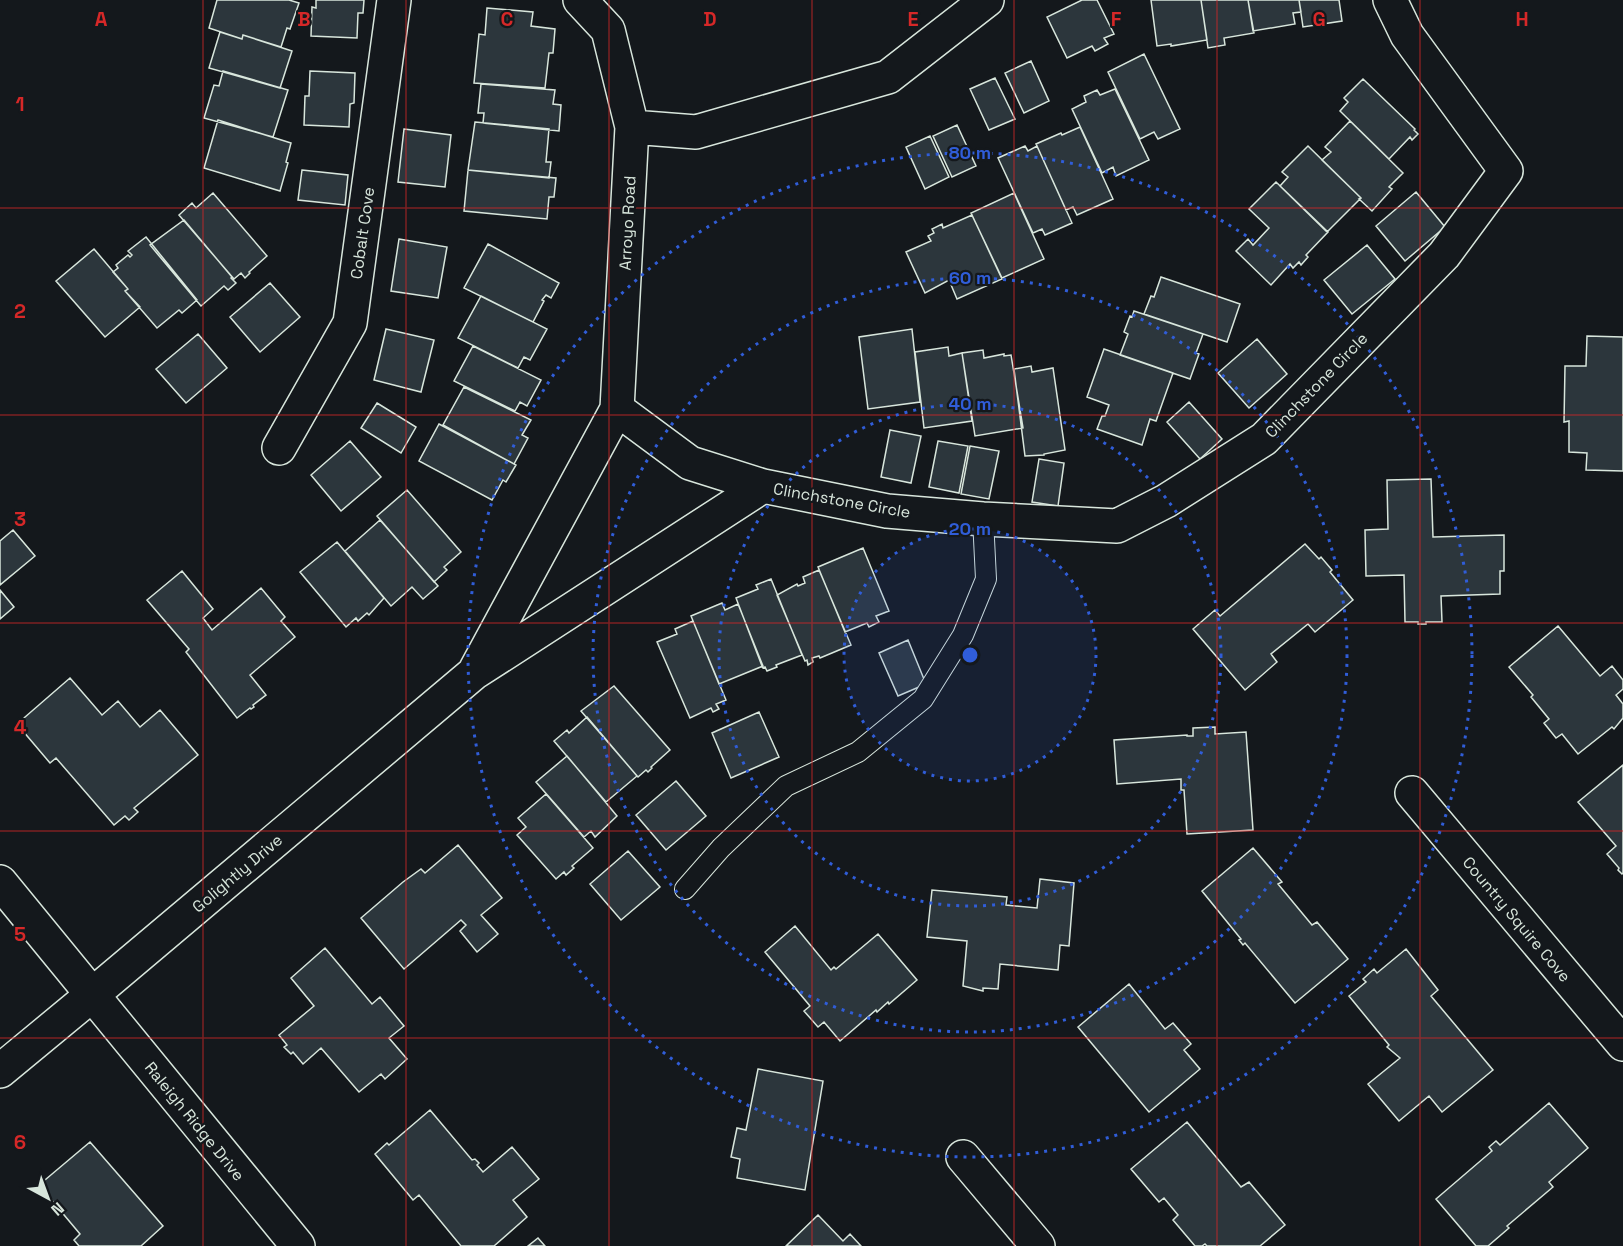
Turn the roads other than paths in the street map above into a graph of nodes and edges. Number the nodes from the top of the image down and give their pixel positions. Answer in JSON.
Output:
{"nodes":[{"id":1,"x":394,"y":0,"type":"edge"},
{"id":2,"x":580,"y":0,"type":"edge"},
{"id":3,"x":987,"y":0,"type":"edge"},
{"id":4,"x":1390,"y":0,"type":"edge"},
{"id":5,"x":632,"y":127,"type":"junction"},
{"id":6,"x":616,"y":409,"type":"junction"},
{"id":7,"x":279,"y":448,"type":"dead end"},
{"id":8,"x":763,"y":486,"type":"junction"},
{"id":9,"x":983,"y":519,"type":"junction"},
{"id":10,"x":474,"y":673,"type":"junction"},
{"id":11,"x":1412,"y":793,"type":"dead end"},
{"id":12,"x":0,"y":882,"type":"edge"},
{"id":13,"x":684,"y":889,"type":"dead end"},
{"id":14,"x":92,"y":995,"type":"junction"},
{"id":15,"x":1623,"y":1044,"type":"edge"},
{"id":16,"x":0,"y":1071,"type":"edge"},
{"id":17,"x":963,"y":1157,"type":"dead end"},
{"id":18,"x":298,"y":1246,"type":"edge"},
{"id":19,"x":1038,"y":1246,"type":"edge"}],
"edges":[{"from":1,"to":7,"type":"street","name":"Cobalt Cove"},
{"from":2,"to":5,"type":"street"},
{"from":3,"to":5,"type":"street"},
{"from":4,"to":9,"type":"street","name":"Clinchstone Circle"},
{"from":5,"to":6,"type":"street","name":"Arroyo Road"},
{"from":6,"to":8,"type":"street","name":"Clinchstone Circle"},
{"from":6,"to":10,"type":"street","name":"Arroyo Road"},
{"from":8,"to":9,"type":"street","name":"Clinchstone Circle"},
{"from":8,"to":10,"type":"street","name":"Clinchstone Circle"},
{"from":9,"to":13,"type":"lane"},
{"from":10,"to":14,"type":"street","name":"Golightly Drive"},
{"from":11,"to":15,"type":"street","name":"Country Squire Cove"},
{"from":12,"to":14,"type":"street","name":"Raleigh Ridge Drive"},
{"from":14,"to":16,"type":"street","name":"Golightly Drive"},
{"from":14,"to":18,"type":"street","name":"Raleigh Ridge Drive"},
{"from":17,"to":19,"type":"street"}]}
